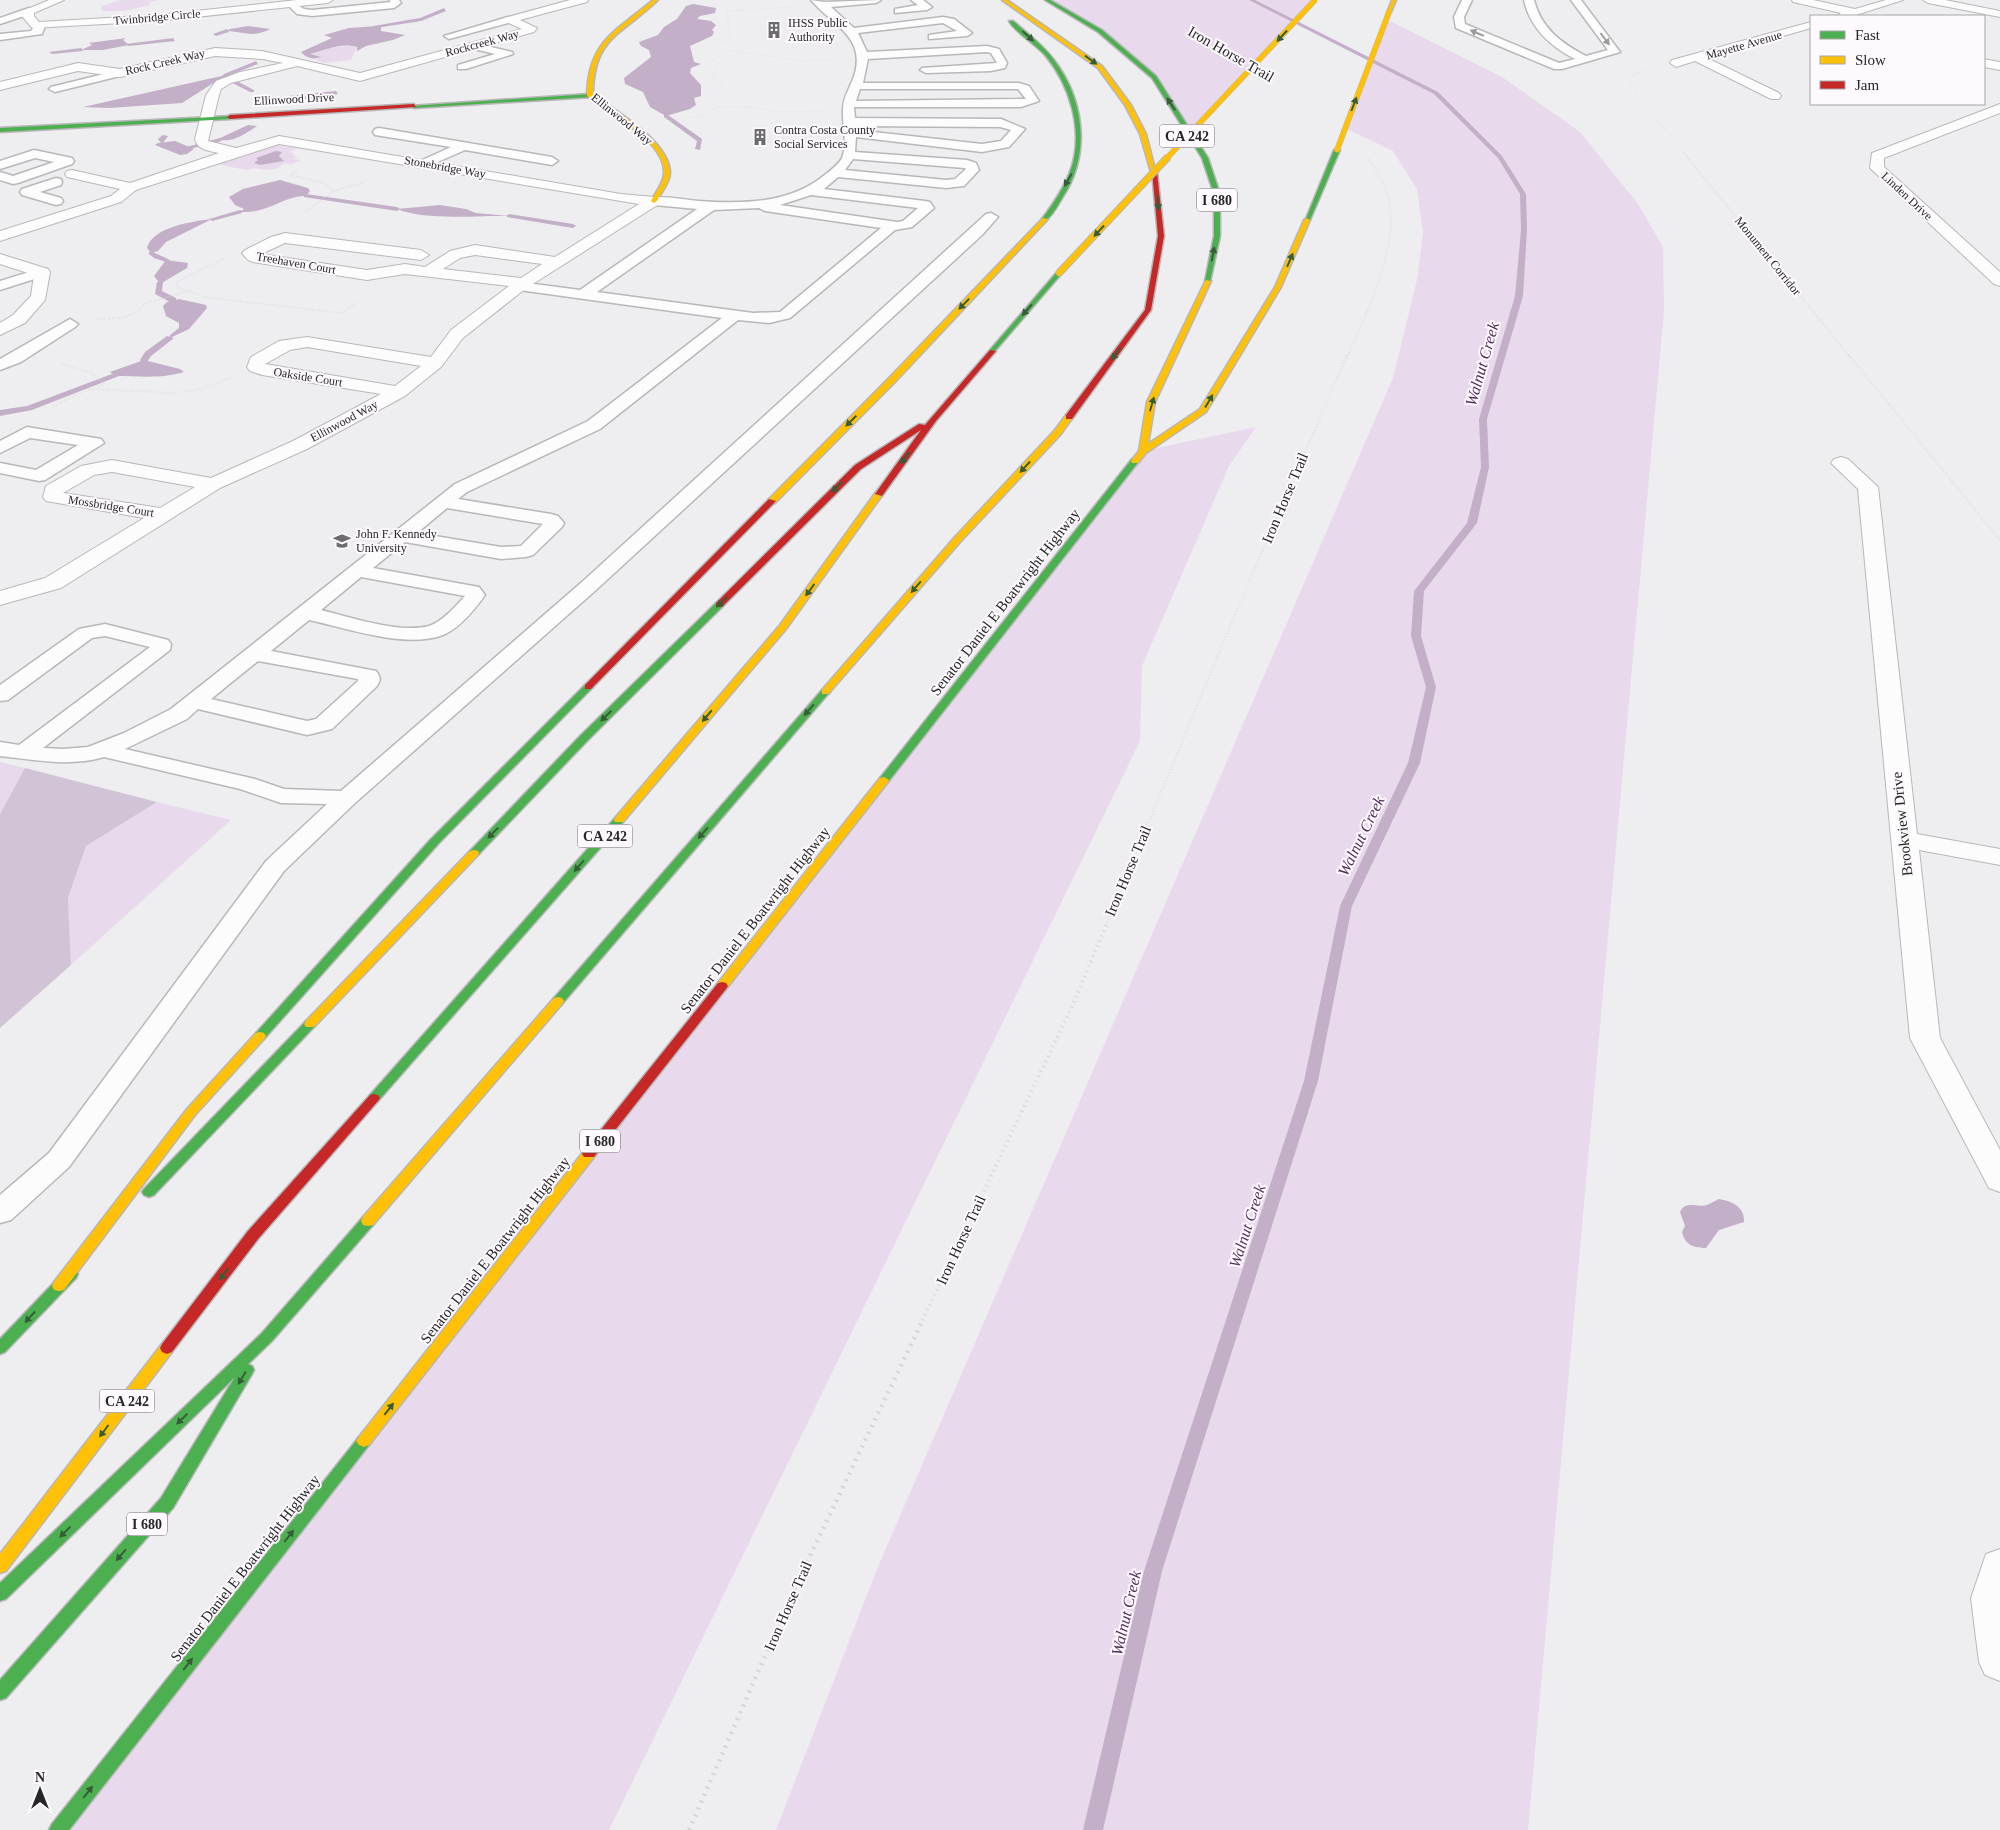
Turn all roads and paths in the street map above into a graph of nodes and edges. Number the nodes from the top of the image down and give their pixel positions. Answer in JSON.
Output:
{"nodes":[{"id":1,"x":59,"y":0,"type":"edge"},
{"id":2,"x":328,"y":0,"type":"edge"},
{"id":3,"x":394,"y":0,"type":"edge"},
{"id":4,"x":583,"y":0,"type":"edge"},
{"id":5,"x":656,"y":0,"type":"edge"},
{"id":6,"x":876,"y":0,"type":"edge"},
{"id":7,"x":916,"y":0,"type":"edge"},
{"id":8,"x":1047,"y":0,"type":"edge"},
{"id":9,"x":1136,"y":0,"type":"edge"},
{"id":10,"x":1315,"y":0,"type":"edge"},
{"id":11,"x":1394,"y":0,"type":"edge"},
{"id":12,"x":1467,"y":0,"type":"edge"},
{"id":13,"x":1529,"y":0,"type":"edge"},
{"id":14,"x":1576,"y":0,"type":"edge"},
{"id":15,"x":1797,"y":0,"type":"edge"},
{"id":16,"x":1898,"y":0,"type":"edge"},
{"id":17,"x":1928,"y":0,"type":"edge"},
{"id":18,"x":1006,"y":1,"type":"edge"},
{"id":19,"x":819,"y":2,"type":"edge"},
{"id":20,"x":293,"y":5,"type":"junction"},
{"id":21,"x":29,"y":10,"type":"junction"},
{"id":22,"x":884,"y":12,"type":"dead end"},
{"id":23,"x":1854,"y":12,"type":"junction"},
{"id":24,"x":2000,"y":14,"type":"edge"},
{"id":25,"x":855,"y":15,"type":"dead end"},
{"id":26,"x":1845,"y":15,"type":"edge"},
{"id":27,"x":837,"y":17,"type":"junction"},
{"id":28,"x":508,"y":20,"type":"junction"},
{"id":29,"x":0,"y":21,"type":"edge"},
{"id":30,"x":1627,"y":21,"type":"dead end"},
{"id":31,"x":40,"y":26,"type":"junction"},
{"id":32,"x":1810,"y":26,"type":"edge"},
{"id":33,"x":850,"y":30,"type":"junction"},
{"id":34,"x":449,"y":36,"type":"dead end"},
{"id":35,"x":0,"y":37,"type":"edge"},
{"id":36,"x":926,"y":38,"type":"dead end"},
{"id":37,"x":720,"y":43,"type":"dead end"},
{"id":38,"x":474,"y":46,"type":"junction"},
{"id":39,"x":726,"y":50,"type":"dead end"},
{"id":40,"x":1232,"y":54,"type":"dead end"},
{"id":41,"x":708,"y":57,"type":"dead end"},
{"id":42,"x":1697,"y":58,"type":"junction"},
{"id":43,"x":1584,"y":60,"type":"junction"},
{"id":44,"x":301,"y":63,"type":"junction"},
{"id":45,"x":1676,"y":63,"type":"junction"},
{"id":46,"x":1985,"y":63,"type":"edge"},
{"id":47,"x":864,"y":66,"type":"junction"},
{"id":48,"x":2000,"y":66,"type":"edge"},
{"id":49,"x":462,"y":67,"type":"dead end"},
{"id":50,"x":917,"y":70,"type":"dead end"},
{"id":51,"x":120,"y":73,"type":"junction"},
{"id":52,"x":360,"y":77,"type":"joint"},
{"id":53,"x":1272,"y":77,"type":"dead end"},
{"id":54,"x":0,"y":86,"type":"edge"},
{"id":55,"x":855,"y":86,"type":"junction"},
{"id":56,"x":55,"y":89,"type":"dead end"},
{"id":57,"x":589,"y":92,"type":"junction"},
{"id":58,"x":1775,"y":96,"type":"dead end"},
{"id":59,"x":718,"y":97,"type":"dead end"},
{"id":60,"x":2000,"y":108,"type":"edge"},
{"id":61,"x":209,"y":114,"type":"junction"},
{"id":62,"x":849,"y":117,"type":"junction"},
{"id":63,"x":669,"y":121,"type":"dead end"},
{"id":64,"x":0,"y":122,"type":"edge"},
{"id":65,"x":1320,"y":126,"type":"dead end"},
{"id":66,"x":0,"y":130,"type":"edge"},
{"id":67,"x":379,"y":132,"type":"dead end"},
{"id":68,"x":464,"y":146,"type":"junction"},
{"id":69,"x":236,"y":152,"type":"junction"},
{"id":70,"x":848,"y":155,"type":"junction"},
{"id":71,"x":1362,"y":155,"type":"dead end"},
{"id":72,"x":552,"y":161,"type":"dead end"},
{"id":73,"x":424,"y":164,"type":"junction"},
{"id":74,"x":0,"y":165,"type":"edge"},
{"id":75,"x":47,"y":169,"type":"junction"},
{"id":76,"x":835,"y":173,"type":"junction"},
{"id":77,"x":75,"y":175,"type":"junction"},
{"id":78,"x":0,"y":176,"type":"edge"},
{"id":79,"x":131,"y":187,"type":"junction"},
{"id":80,"x":809,"y":190,"type":"junction"},
{"id":81,"x":327,"y":195,"type":"dead end"},
{"id":82,"x":56,"y":201,"type":"dead end"},
{"id":83,"x":654,"y":201,"type":"junction"},
{"id":84,"x":314,"y":204,"type":"dead end"},
{"id":85,"x":762,"y":204,"type":"junction"},
{"id":86,"x":709,"y":207,"type":"junction"},
{"id":87,"x":991,"y":217,"type":"dead end"},
{"id":88,"x":891,"y":226,"type":"junction"},
{"id":89,"x":0,"y":236,"type":"edge"},
{"id":90,"x":250,"y":253,"type":"junction"},
{"id":91,"x":0,"y":259,"type":"edge"},
{"id":92,"x":558,"y":262,"type":"junction"},
{"id":93,"x":415,"y":270,"type":"junction"},
{"id":94,"x":42,"y":272,"type":"junction"},
{"id":95,"x":2000,"y":282,"type":"edge"},
{"id":96,"x":521,"y":284,"type":"junction"},
{"id":97,"x":0,"y":286,"type":"edge"},
{"id":98,"x":189,"y":291,"type":"junction"},
{"id":99,"x":584,"y":294,"type":"junction"},
{"id":100,"x":735,"y":315,"type":"junction"},
{"id":101,"x":70,"y":324,"type":"joint"},
{"id":102,"x":0,"y":330,"type":"edge"},
{"id":103,"x":435,"y":363,"type":"junction"},
{"id":104,"x":0,"y":365,"type":"edge"},
{"id":105,"x":256,"y":367,"type":"junction"},
{"id":106,"x":93,"y":376,"type":"dead end"},
{"id":107,"x":96,"y":388,"type":"junction"},
{"id":108,"x":399,"y":392,"type":"junction"},
{"id":109,"x":934,"y":419,"type":"junction"},
{"id":110,"x":28,"y":432,"type":"junction"},
{"id":111,"x":0,"y":448,"type":"edge"},
{"id":112,"x":1143,"y":451,"type":"junction"},
{"id":113,"x":67,"y":460,"type":"junction"},
{"id":114,"x":1841,"y":463,"type":"dead end"},
{"id":115,"x":112,"y":466,"type":"junction"},
{"id":116,"x":0,"y":468,"type":"edge"},
{"id":117,"x":213,"y":484,"type":"junction"},
{"id":118,"x":444,"y":502,"type":"junction"},
{"id":119,"x":165,"y":514,"type":"junction"},
{"id":120,"x":402,"y":536,"type":"junction"},
{"id":121,"x":2000,"y":540,"type":"edge"},
{"id":122,"x":358,"y":571,"type":"junction"},
{"id":123,"x":2,"y":600,"type":"edge"},
{"id":124,"x":306,"y":613,"type":"junction"},
{"id":125,"x":255,"y":654,"type":"junction"},
{"id":126,"x":0,"y":695,"type":"edge"},
{"id":127,"x":194,"y":702,"type":"junction"},
{"id":128,"x":108,"y":746,"type":"junction"},
{"id":129,"x":0,"y":749,"type":"edge"},
{"id":130,"x":22,"y":752,"type":"junction"},
{"id":131,"x":347,"y":798,"type":"junction"},
{"id":132,"x":1904,"y":840,"type":"junction"},
{"id":133,"x":2000,"y":857,"type":"edge"},
{"id":134,"x":2000,"y":1180,"type":"edge"},
{"id":135,"x":141,"y":1200,"type":"dead end"},
{"id":136,"x":0,"y":1212,"type":"edge"},
{"id":137,"x":128,"y":1215,"type":"dead end"},
{"id":138,"x":59,"y":1286,"type":"junction"},
{"id":139,"x":267,"y":1337,"type":"junction"},
{"id":140,"x":0,"y":1348,"type":"edge"},
{"id":141,"x":0,"y":1566,"type":"edge"},
{"id":142,"x":2000,"y":1566,"type":"edge"},
{"id":143,"x":0,"y":1594,"type":"edge"},
{"id":144,"x":2000,"y":1662,"type":"edge"},
{"id":145,"x":0,"y":1692,"type":"edge"},
{"id":146,"x":58,"y":1830,"type":"edge"},
{"id":147,"x":689,"y":1830,"type":"edge"}],
"edges":[{"from":1,"to":21,"type":"street"},
{"from":2,"to":20,"type":"street","name":"Twinbridge Circle"},
{"from":3,"to":20,"type":"lane"},
{"from":4,"to":28,"type":"street","name":"Rockcreek Way"},
{"from":5,"to":57,"type":"main road","name":"Ellinwood Way"},
{"from":6,"to":19,"type":"lane"},
{"from":7,"to":22,"type":"lane"},
{"from":112,"to":8,"type":"main road","name":"Senator Daniel E Boatwright Highway","number":"I 680","one_way":true},
{"from":9,"to":40,"type":"path","name":"Iron Horse Trail"},
{"from":10,"to":109,"type":"main road","number":"CA 242","one_way":true,"bridge":true},
{"from":112,"to":11,"type":"main road","one_way":true,"bridge":true},
{"from":43,"to":12,"type":"lane","one_way":true},
{"from":13,"to":43,"type":"lane"},
{"from":14,"to":43,"type":"lane","one_way":true},
{"from":15,"to":23,"type":"street"},
{"from":16,"to":23,"type":"street"},
{"from":17,"to":24,"type":"street"},
{"from":18,"to":138,"type":"main road","one_way":true},
{"from":18,"to":139,"type":"main road","number":"I 680","one_way":true},
{"from":19,"to":27,"type":"lane"},
{"from":19,"to":37,"type":"path"},
{"from":20,"to":31,"type":"street","name":"Twinbridge Circle"},
{"from":21,"to":29,"type":"lane"},
{"from":21,"to":31,"type":"street"},
{"from":23,"to":26,"type":"street"},
{"from":25,"to":27,"type":"lane"},
{"from":27,"to":33,"type":"lane"},
{"from":28,"to":34,"type":"lane"},
{"from":28,"to":38,"type":"street","name":"Rockcreek Way"},
{"from":30,"to":45,"type":"path"},
{"from":31,"to":35,"type":"lane"},
{"from":32,"to":42,"type":"street","name":"Mayette Avenue"},
{"from":33,"to":36,"type":"lane"},
{"from":33,"to":47,"type":"lane"},
{"from":38,"to":49,"type":"lane"},
{"from":38,"to":52,"type":"street","name":"Rockcreek Way"},
{"from":39,"to":47,"type":"path"},
{"from":41,"to":59,"type":"path"},
{"from":42,"to":45,"type":"street","name":"Mayette Avenue"},
{"from":42,"to":58,"type":"street"},
{"from":44,"to":51,"type":"street","name":"Rock Creek Way"},
{"from":44,"to":52,"type":"street","name":"Rock Creek Way"},
{"from":44,"to":61,"type":"street","name":"Rock Creek Way"},
{"from":45,"to":121,"type":"path","name":"Monument Corridor"},
{"from":46,"to":48,"type":"street"},
{"from":47,"to":50,"type":"lane"},
{"from":47,"to":55,"type":"lane"},
{"from":51,"to":54,"type":"street","name":"Rock Creek Way"},
{"from":51,"to":56,"type":"lane"},
{"from":53,"to":65,"type":"path","name":"Iron Horse Trail"},
{"from":55,"to":62,"type":"lane"},
{"from":55,"to":62,"type":"lane"},
{"from":57,"to":61,"type":"main road","name":"Ellinwood Drive"},
{"from":57,"to":83,"type":"main road","name":"Ellinwood Way"},
{"from":60,"to":95,"type":"street","name":"Linden Drive"},
{"from":61,"to":64,"type":"main road","name":"Ellinwood Drive"},
{"from":61,"to":66,"type":"main road","name":"Ellinwood Drive"},
{"from":61,"to":69,"type":"street","name":"Stonebridge Way"},
{"from":62,"to":62,"type":"lane"},
{"from":62,"to":63,"type":"path"},
{"from":62,"to":70,"type":"lane"},
{"from":67,"to":68,"type":"lane"},
{"from":68,"to":72,"type":"lane"},
{"from":68,"to":73,"type":"lane"},
{"from":69,"to":73,"type":"street","name":"Stonebridge Way"},
{"from":69,"to":79,"type":"street","name":"Stonebridge Way"},
{"from":70,"to":76,"type":"lane"},
{"from":70,"to":76,"type":"lane"},
{"from":71,"to":147,"type":"path","name":"Iron Horse Trail"},
{"from":73,"to":83,"type":"street","name":"Stonebridge Way"},
{"from":74,"to":75,"type":"lane"},
{"from":75,"to":77,"type":"lane"},
{"from":75,"to":78,"type":"lane"},
{"from":76,"to":80,"type":"lane"},
{"from":77,"to":79,"type":"street"},
{"from":77,"to":82,"type":"lane"},
{"from":79,"to":89,"type":"street","name":"Stonebridge Way"},
{"from":80,"to":85,"type":"lane"},
{"from":80,"to":88,"type":"lane"},
{"from":81,"to":84,"type":"path"},
{"from":83,"to":86,"type":"lane"},
{"from":83,"to":92,"type":"street","name":"Ellinwood Way"},
{"from":85,"to":86,"type":"lane"},
{"from":85,"to":88,"type":"lane"},
{"from":86,"to":99,"type":"lane"},
{"from":87,"to":131,"type":"lane"},
{"from":88,"to":100,"type":"lane"},
{"from":90,"to":93,"type":"street","name":"Treehaven Court"},
{"from":90,"to":93,"type":"street","name":"Treehaven Court"},
{"from":90,"to":98,"type":"path"},
{"from":91,"to":94,"type":"street"},
{"from":92,"to":93,"type":"street","name":"Treehaven Court"},
{"from":92,"to":96,"type":"street","name":"Ellinwood Way"},
{"from":93,"to":96,"type":"street","name":"Treehaven Court"},
{"from":93,"to":98,"type":"path"},
{"from":94,"to":97,"type":"lane"},
{"from":94,"to":102,"type":"street"},
{"from":96,"to":99,"type":"lane"},
{"from":96,"to":103,"type":"street","name":"Ellinwood Way"},
{"from":98,"to":101,"type":"path"},
{"from":99,"to":100,"type":"lane"},
{"from":100,"to":118,"type":"lane"},
{"from":101,"to":104,"type":"lane"},
{"from":103,"to":105,"type":"street","name":"Oakside Court"},
{"from":103,"to":108,"type":"street","name":"Ellinwood Way"},
{"from":105,"to":107,"type":"path"},
{"from":105,"to":108,"type":"street","name":"Oakside Court"},
{"from":106,"to":107,"type":"path"},
{"from":107,"to":110,"type":"path"},
{"from":108,"to":117,"type":"street","name":"Ellinwood Way"},
{"from":109,"to":135,"type":"main road","one_way":true},
{"from":109,"to":141,"type":"main road","number":"CA 242","one_way":true},
{"from":110,"to":111,"type":"lane"},
{"from":110,"to":113,"type":"lane"},
{"from":146,"to":112,"type":"main road","name":"Senator Daniel E Boatwright Highway","number":"I 680","one_way":true},
{"from":113,"to":115,"type":"lane"},
{"from":113,"to":116,"type":"lane"},
{"from":114,"to":132,"type":"street","name":"Brookview Drive"},
{"from":115,"to":117,"type":"street","name":"Mossbridge Court"},
{"from":115,"to":119,"type":"street","name":"Mossbridge Court"},
{"from":117,"to":119,"type":"street","name":"Ellinwood Way"},
{"from":118,"to":120,"type":"lane"},
{"from":118,"to":120,"type":"lane"},
{"from":119,"to":123,"type":"street","name":"Ellinwood Way"},
{"from":120,"to":122,"type":"lane"},
{"from":122,"to":124,"type":"lane"},
{"from":122,"to":124,"type":"lane"},
{"from":124,"to":125,"type":"lane"},
{"from":125,"to":127,"type":"lane"},
{"from":125,"to":127,"type":"lane"},
{"from":126,"to":130,"type":"lane"},
{"from":127,"to":128,"type":"lane"},
{"from":128,"to":130,"type":"lane"},
{"from":128,"to":131,"type":"lane"},
{"from":129,"to":130,"type":"lane"},
{"from":131,"to":136,"type":"lane"},
{"from":132,"to":133,"type":"street"},
{"from":132,"to":134,"type":"street","name":"Brookview Drive"},
{"from":137,"to":138,"type":"main road"},
{"from":138,"to":140,"type":"main road","one_way":true},
{"from":139,"to":143,"type":"main road","number":"I 680","one_way":true},
{"from":139,"to":145,"type":"main road","number":"I 680","one_way":true},
{"from":142,"to":144,"type":"street"}]}
